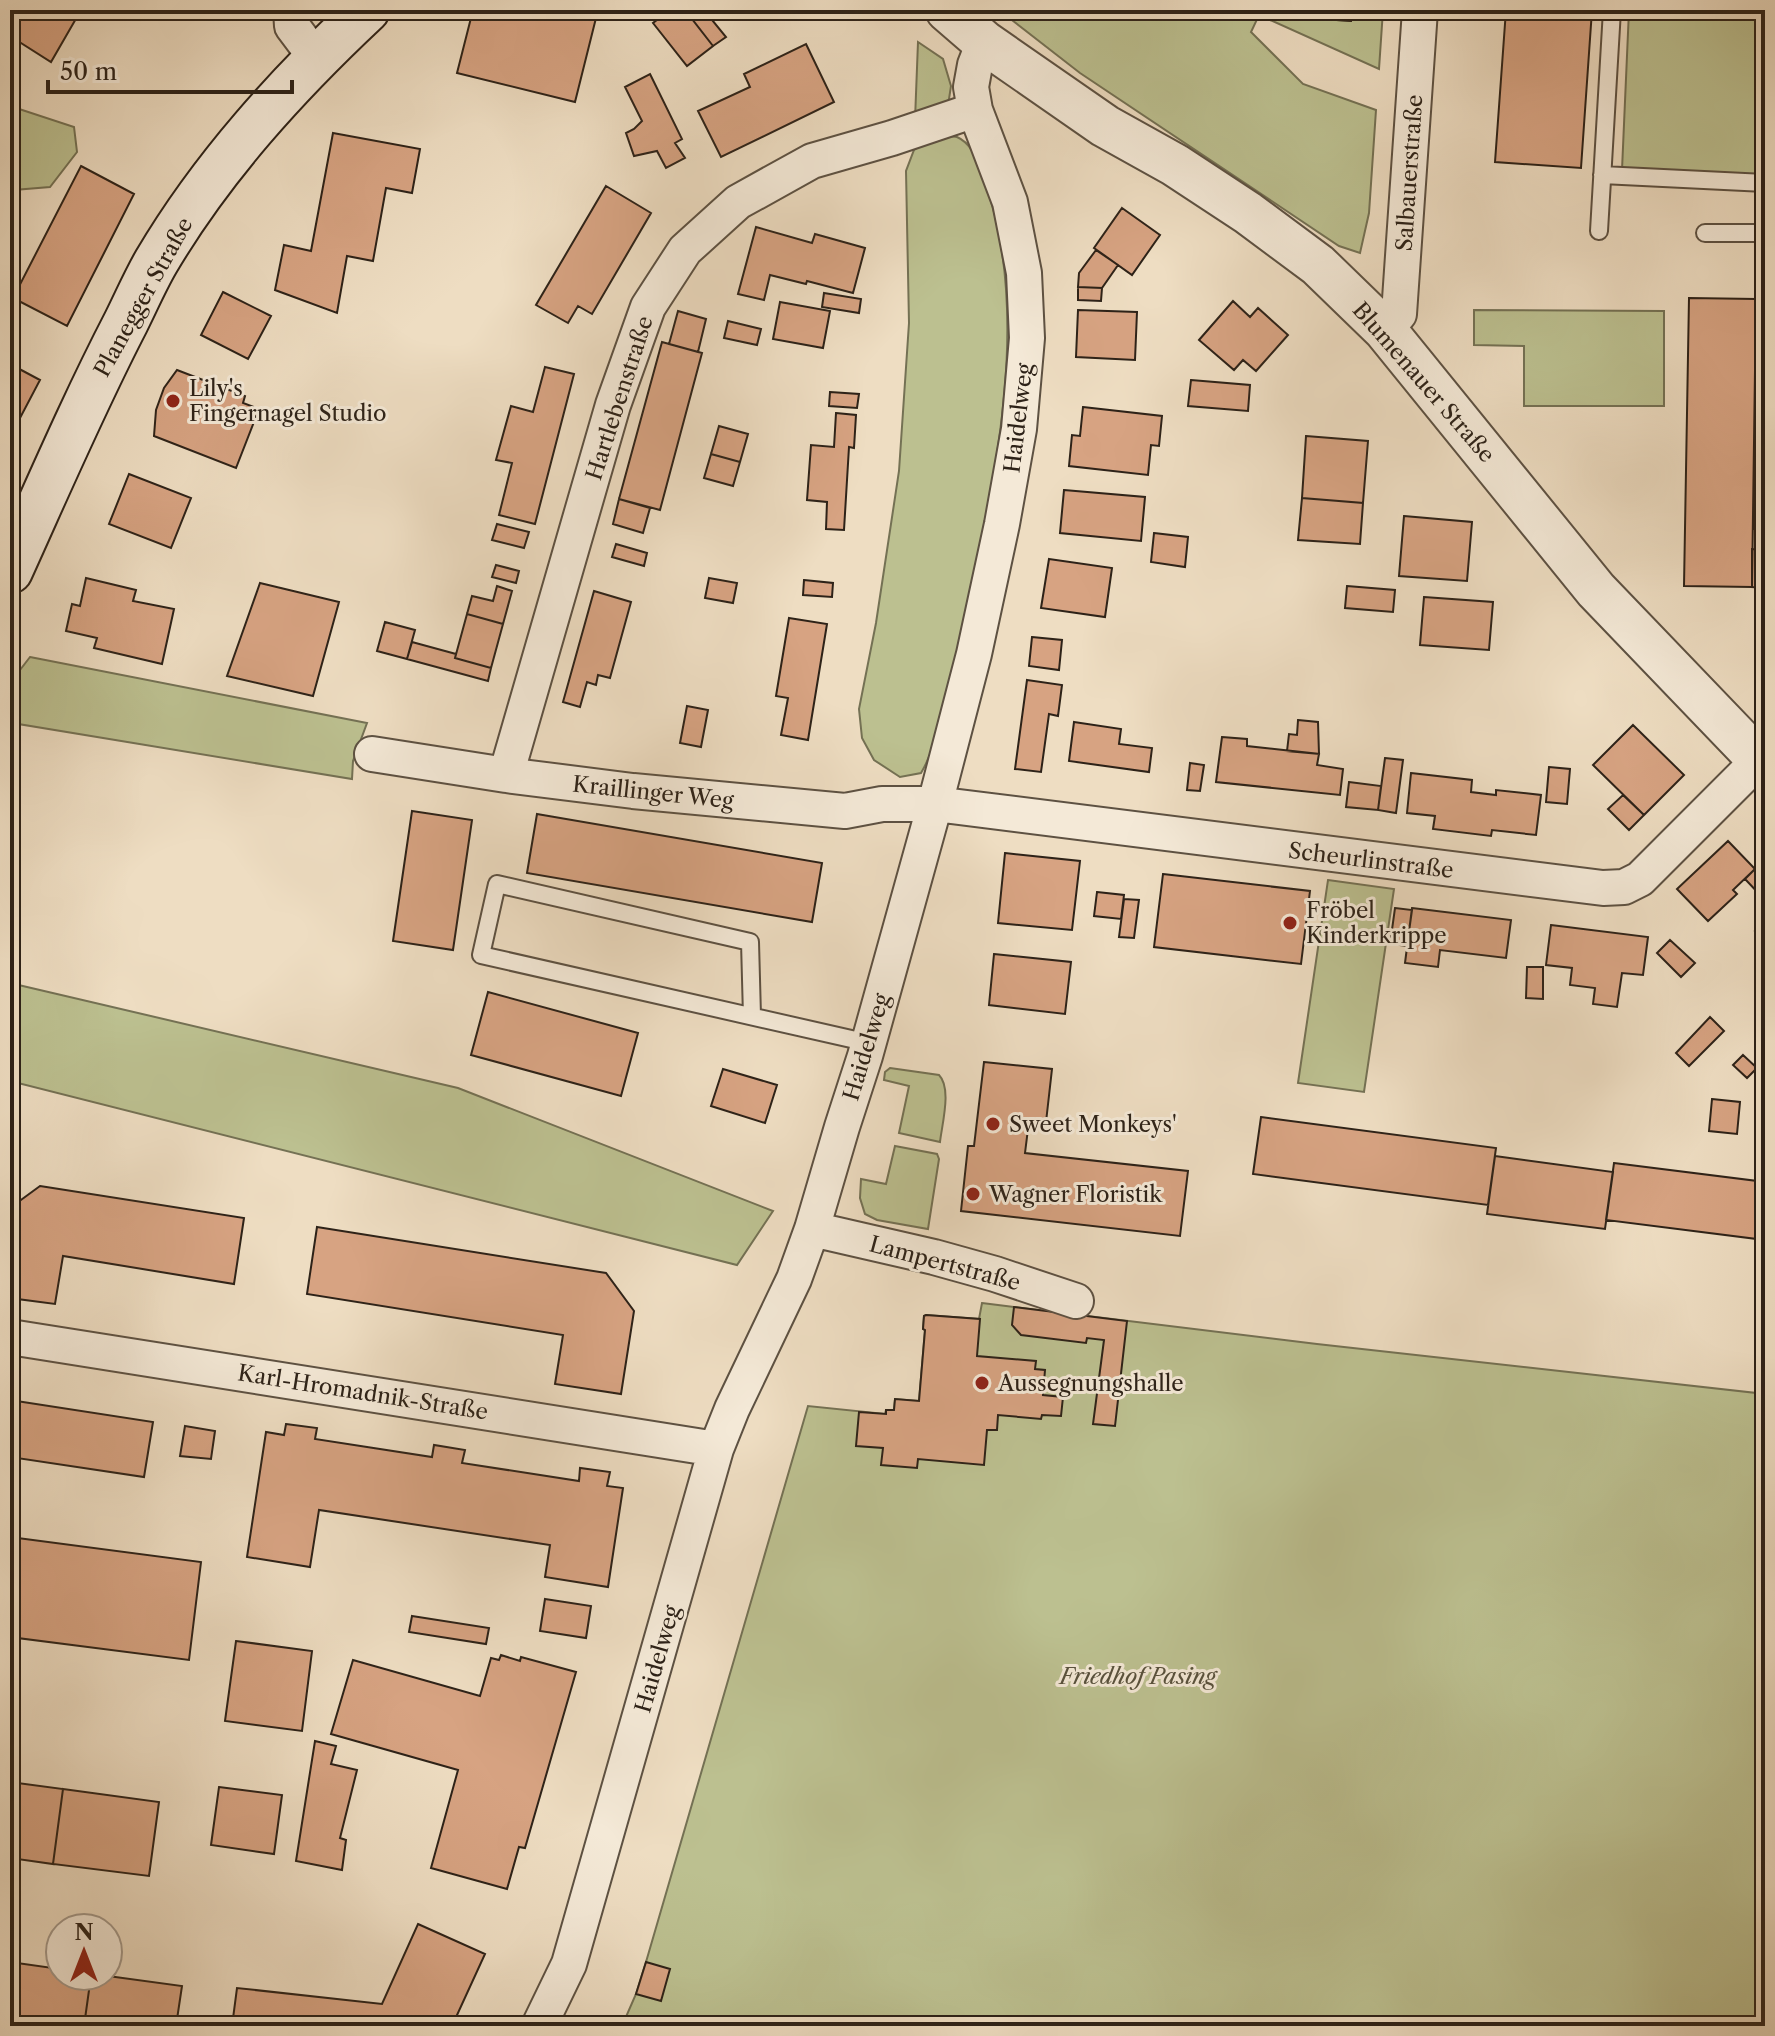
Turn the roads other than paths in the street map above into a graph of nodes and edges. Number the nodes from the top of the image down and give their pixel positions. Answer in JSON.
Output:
{"nodes":[{"id":1,"x":291,"y":10,"type":"edge"},
{"id":2,"x":367,"y":10,"type":"edge"},
{"id":3,"x":947,"y":10,"type":"edge"},
{"id":4,"x":1420,"y":10,"type":"edge"},
{"id":5,"x":1612,"y":10,"type":"edge"},
{"id":6,"x":984,"y":42,"type":"junction"},
{"id":7,"x":316,"y":58,"type":"junction"},
{"id":8,"x":975,"y":110,"type":"junction"},
{"id":9,"x":1602,"y":175,"type":"junction"},
{"id":10,"x":1765,"y":183,"type":"edge"},
{"id":11,"x":1599,"y":231,"type":"dead end"},
{"id":12,"x":1705,"y":233,"type":"dead end"},
{"id":13,"x":1765,"y":233,"type":"edge"},
{"id":14,"x":1385,"y":330,"type":"junction"},
{"id":15,"x":10,"y":571,"type":"edge"},
{"id":16,"x":372,"y":754,"type":"dead end"},
{"id":17,"x":1762,"y":763,"type":"edge"},
{"id":18,"x":506,"y":775,"type":"junction"},
{"id":19,"x":935,"y":804,"type":"junction"},
{"id":20,"x":752,"y":1016,"type":"junction"},
{"id":21,"x":869,"y":1043,"type":"junction"},
{"id":22,"x":812,"y":1229,"type":"junction"},
{"id":23,"x":1076,"y":1301,"type":"dead end"},
{"id":24,"x":10,"y":1337,"type":"edge"},
{"id":25,"x":716,"y":1449,"type":"junction"},
{"id":26,"x":539,"y":2026,"type":"edge"}],
"edges":[{"from":1,"to":7,"type":"street"},
{"from":2,"to":7,"type":"main road","name":"Planegger Straße"},
{"from":3,"to":6,"type":"street","name":"Blumenauer Straße"},
{"from":4,"to":14,"type":"street","name":"Salbauerstraße"},
{"from":5,"to":9,"type":"lane"},
{"from":6,"to":8,"type":"street","name":"Haidelweg"},
{"from":6,"to":14,"type":"street","name":"Blumenauer Straße"},
{"from":7,"to":15,"type":"main road","name":"Planegger Straße"},
{"from":8,"to":18,"type":"street","name":"Hartlebenstraße"},
{"from":8,"to":19,"type":"street","name":"Haidelweg"},
{"from":9,"to":10,"type":"lane"},
{"from":9,"to":11,"type":"lane"},
{"from":12,"to":13,"type":"lane"},
{"from":14,"to":17,"type":"street","name":"Blumenauer Straße"},
{"from":16,"to":18,"type":"street","name":"Kraillinger Weg"},
{"from":17,"to":19,"type":"street","name":"Scheurlinstraße"},
{"from":18,"to":19,"type":"street","name":"Kraillinger Weg"},
{"from":19,"to":21,"type":"street","name":"Haidelweg"},
{"from":20,"to":20,"type":"lane"},
{"from":20,"to":21,"type":"lane"},
{"from":21,"to":22,"type":"street","name":"Haidelweg"},
{"from":22,"to":23,"type":"street","name":"Lampertstraße"},
{"from":22,"to":25,"type":"street","name":"Haidelweg"},
{"from":24,"to":25,"type":"street","name":"Karl-Hromadnik-Straße"},
{"from":25,"to":26,"type":"street","name":"Haidelweg"}]}
